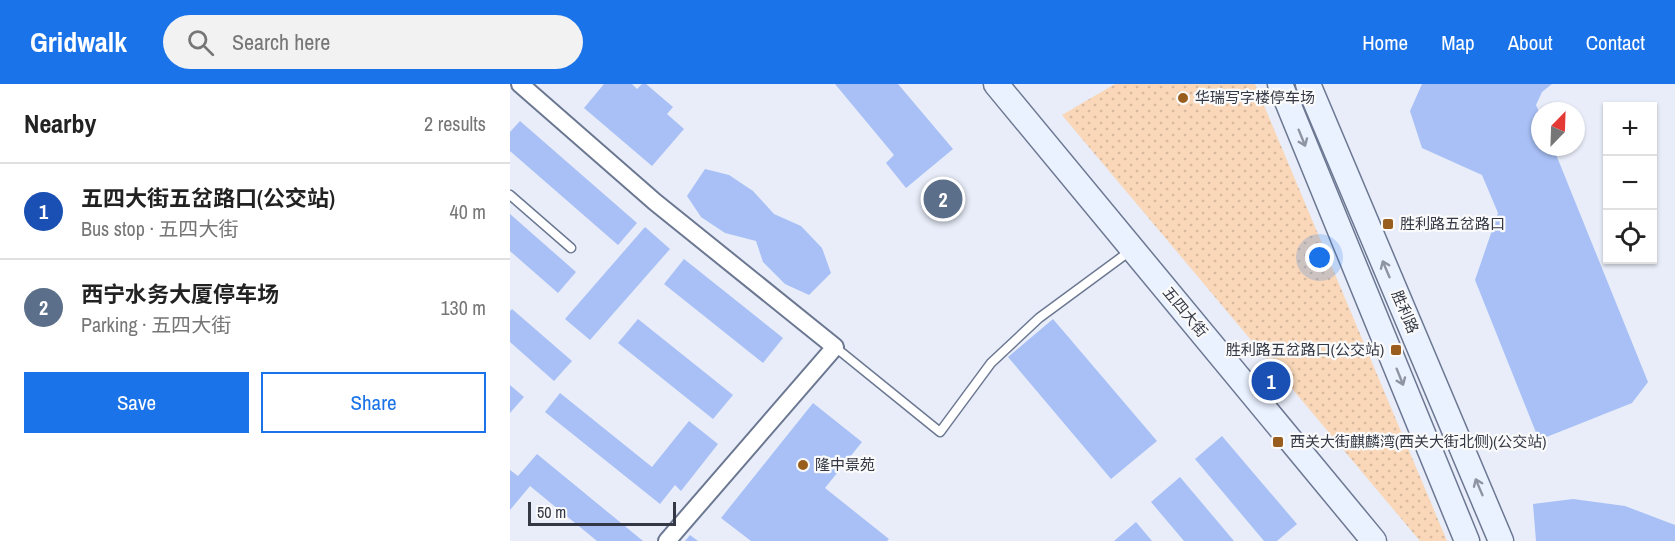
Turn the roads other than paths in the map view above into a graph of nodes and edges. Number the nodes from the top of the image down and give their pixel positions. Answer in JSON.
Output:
{"nodes":[{"id":1,"x":520,"y":84,"type":"edge"},
{"id":2,"x":996,"y":84,"type":"edge"},
{"id":3,"x":1306,"y":84,"type":"edge"},
{"id":4,"x":1283,"y":91,"type":"edge"},
{"id":5,"x":510,"y":195,"type":"edge"},
{"id":6,"x":571,"y":248,"type":"dead end"},
{"id":7,"x":1133,"y":249,"type":"junction"},
{"id":8,"x":835,"y":347,"type":"junction"},
{"id":9,"x":667,"y":541,"type":"edge"},
{"id":10,"x":1374,"y":541,"type":"edge"},
{"id":11,"x":1467,"y":541,"type":"edge"},
{"id":12,"x":1501,"y":541,"type":"edge"}],
"edges":[{"from":1,"to":8,"type":"street"},
{"from":2,"to":7,"type":"main road","name":"五四大街"},
{"from":3,"to":4,"type":"street"},
{"from":12,"to":3,"type":"main road","name":"胜利路","one_way":true},
{"from":4,"to":11,"type":"main road","name":"胜利路","one_way":true},
{"from":5,"to":6,"type":"lane"},
{"from":7,"to":8,"type":"lane"},
{"from":7,"to":10,"type":"main road","name":"五四大街"},
{"from":8,"to":9,"type":"street"}]}
